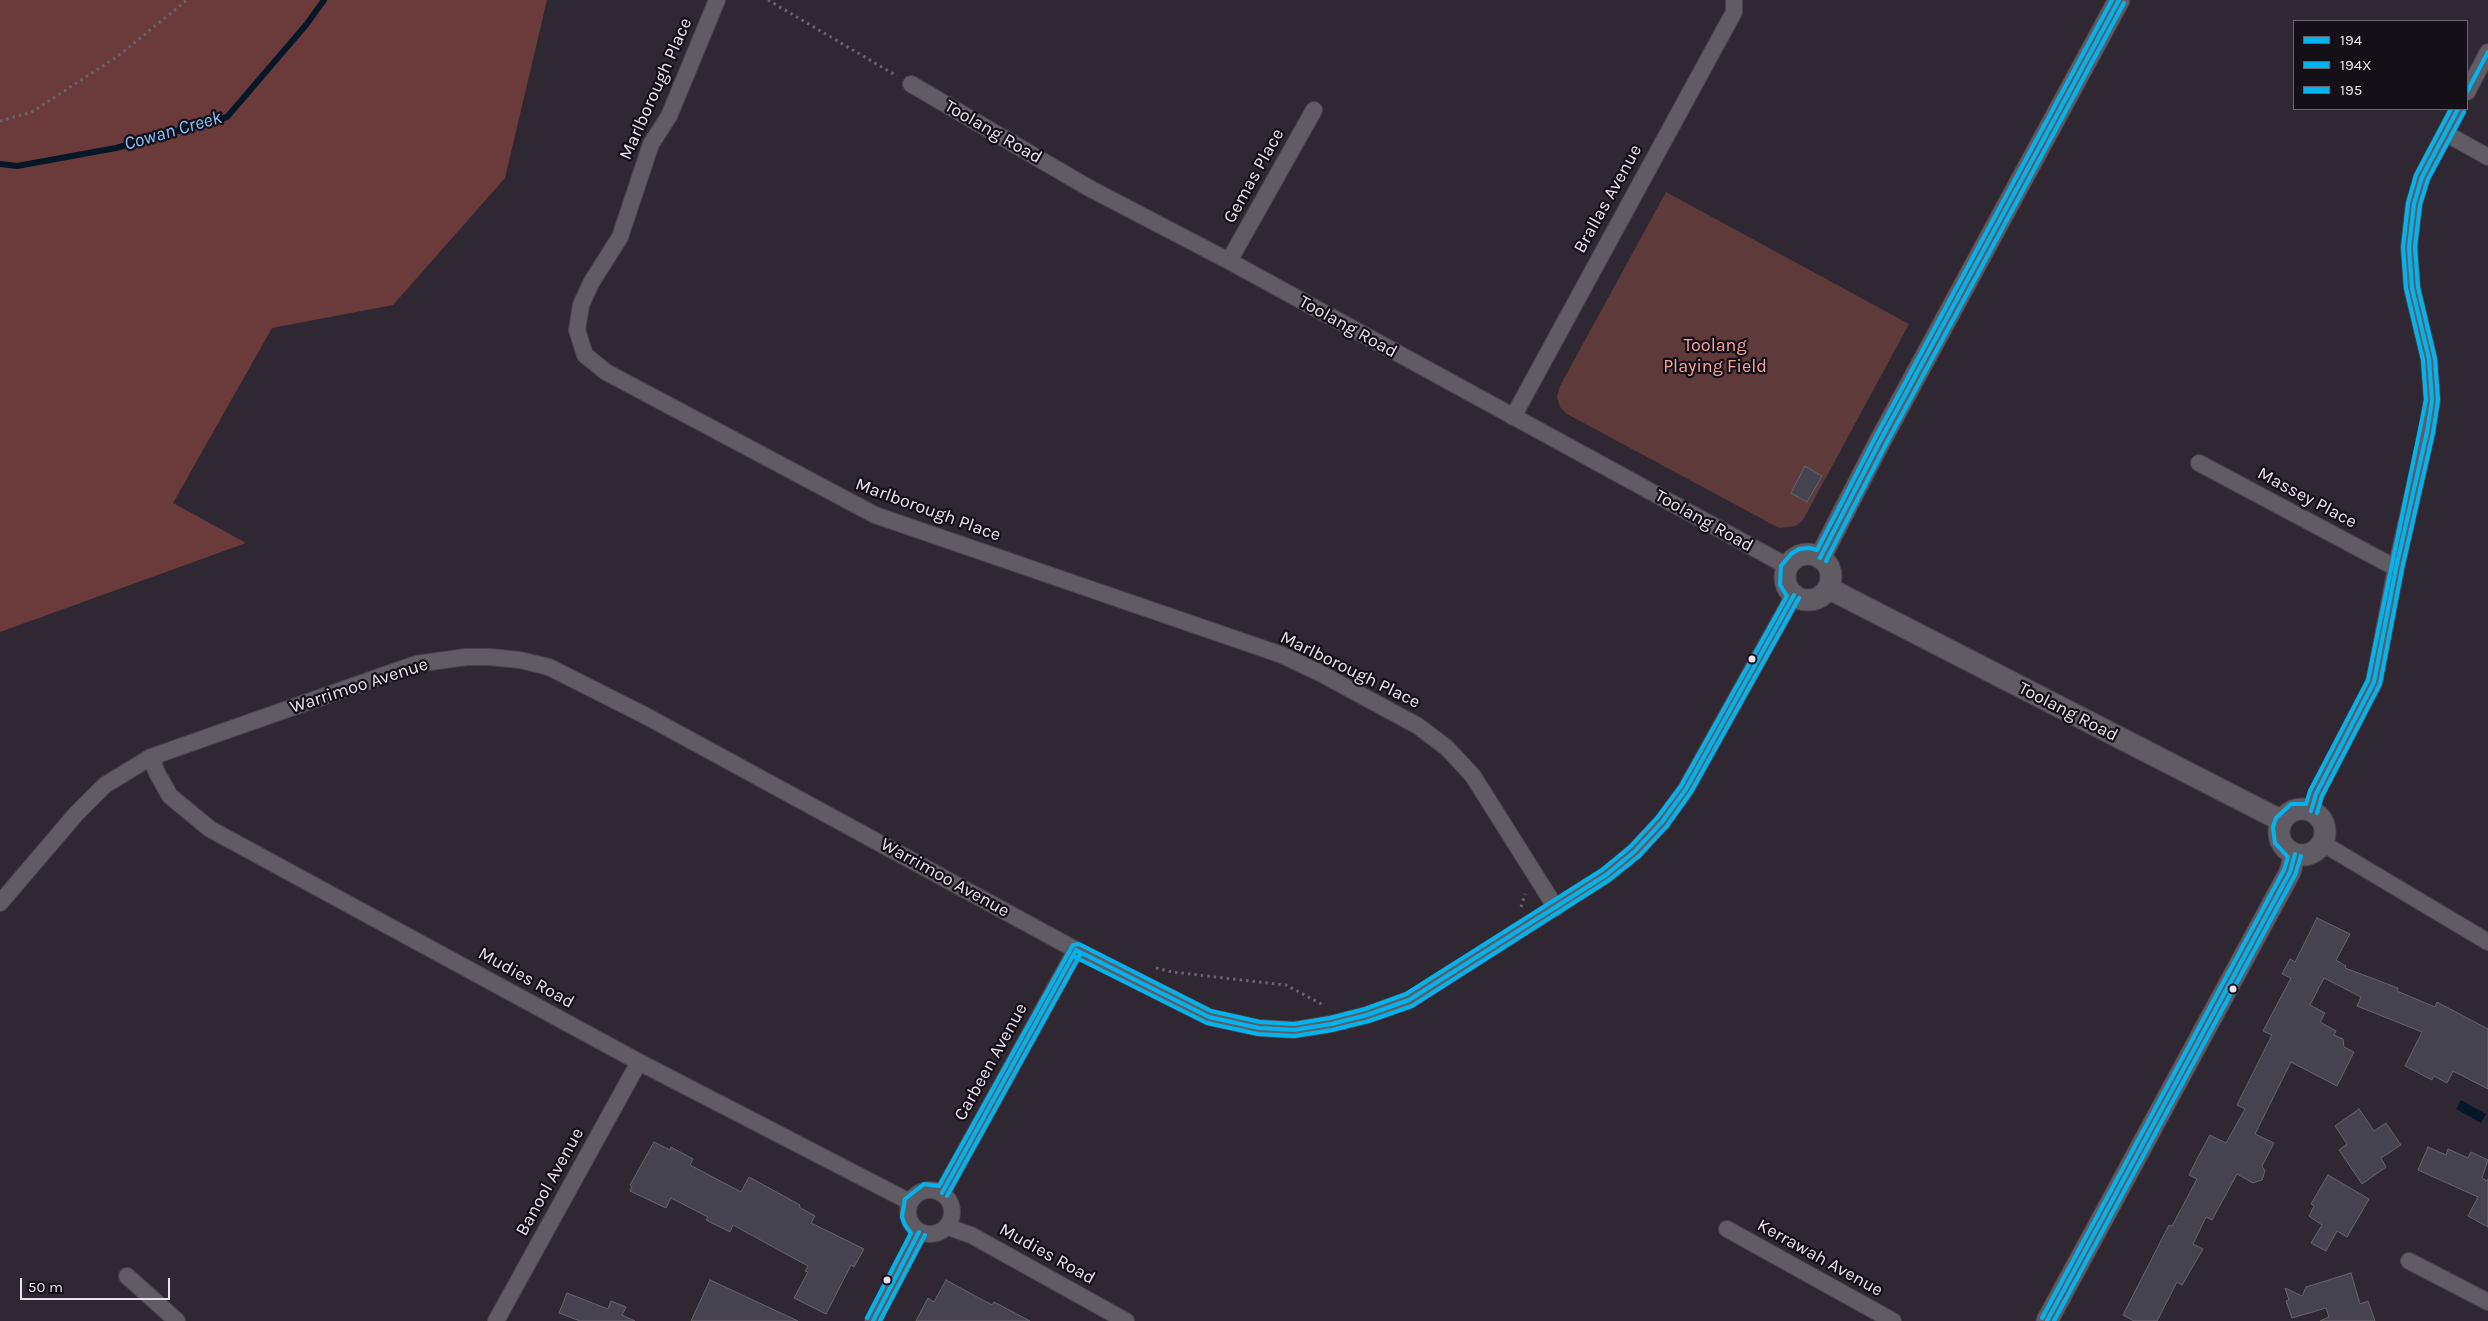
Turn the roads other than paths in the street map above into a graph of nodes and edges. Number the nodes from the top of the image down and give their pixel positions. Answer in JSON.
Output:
{"nodes":[{"id":1,"x":717,"y":0,"type":"edge"},
{"id":2,"x":1734,"y":0,"type":"edge"},
{"id":3,"x":2119,"y":0,"type":"edge"},
{"id":4,"x":2488,"y":52,"type":"edge"},
{"id":5,"x":911,"y":84,"type":"road end"},
{"id":6,"x":2468,"y":90,"type":"edge"},
{"id":7,"x":1314,"y":110,"type":"dead end"},
{"id":8,"x":2457,"y":110,"type":"edge"},
{"id":9,"x":2445,"y":133,"type":"junction"},
{"id":10,"x":2488,"y":157,"type":"edge"},
{"id":11,"x":1229,"y":262,"type":"junction"},
{"id":12,"x":1512,"y":416,"type":"junction"},
{"id":13,"x":2199,"y":463,"type":"dead end"},
{"id":14,"x":1820,"y":558,"type":"junction"},
{"id":15,"x":1787,"y":566,"type":"junction"},
{"id":16,"x":2396,"y":568,"type":"junction"},
{"id":17,"x":1828,"y":588,"type":"junction"},
{"id":18,"x":1794,"y":595,"type":"junction"},
{"id":19,"x":151,"y":757,"type":"junction"},
{"id":20,"x":2310,"y":811,"type":"junction"},
{"id":21,"x":2282,"y":821,"type":"junction"},
{"id":22,"x":2322,"y":843,"type":"junction"},
{"id":23,"x":2295,"y":854,"type":"junction"},
{"id":24,"x":0,"y":904,"type":"edge"},
{"id":25,"x":1556,"y":908,"type":"junction"},
{"id":26,"x":2488,"y":942,"type":"edge"},
{"id":27,"x":1076,"y":950,"type":"junction"},
{"id":28,"x":639,"y":1062,"type":"junction"},
{"id":29,"x":942,"y":1193,"type":"junction"},
{"id":30,"x":910,"y":1202,"type":"junction"},
{"id":31,"x":948,"y":1227,"type":"junction"},
{"id":32,"x":1727,"y":1229,"type":"dead end"},
{"id":33,"x":919,"y":1232,"type":"junction"},
{"id":34,"x":2409,"y":1261,"type":"dead end"},
{"id":35,"x":127,"y":1276,"type":"dead end"},
{"id":36,"x":2488,"y":1302,"type":"edge"},
{"id":37,"x":177,"y":1321,"type":"edge"},
{"id":38,"x":496,"y":1321,"type":"edge"},
{"id":39,"x":873,"y":1321,"type":"edge"},
{"id":40,"x":1126,"y":1321,"type":"edge"},
{"id":41,"x":1893,"y":1321,"type":"edge"},
{"id":42,"x":2047,"y":1321,"type":"edge"}],
"edges":[{"from":1,"to":25,"type":"street","name":"Marlborough Place"},
{"from":2,"to":12,"type":"street","name":"Brallas Avenue"},
{"from":3,"to":14,"type":"street"},
{"from":4,"to":6,"type":"street"},
{"from":5,"to":11,"type":"street","name":"Toolang Road"},
{"from":7,"to":11,"type":"street","name":"Gemas Place"},
{"from":8,"to":9,"type":"street"},
{"from":9,"to":10,"type":"street"},
{"from":9,"to":16,"type":"street"},
{"from":11,"to":12,"type":"street","name":"Toolang Road"},
{"from":12,"to":15,"type":"street","name":"Toolang Road"},
{"from":13,"to":16,"type":"street","name":"Massey Place"},
{"from":14,"to":15,"type":"street"},
{"from":14,"to":17,"type":"street"},
{"from":15,"to":18,"type":"street"},
{"from":16,"to":20,"type":"street"},
{"from":17,"to":18,"type":"street"},
{"from":17,"to":21,"type":"street","name":"Toolang Road"},
{"from":18,"to":25,"type":"street","name":"Warrimoo Avenue"},
{"from":19,"to":24,"type":"street","name":"Warrimoo Avenue"},
{"from":19,"to":27,"type":"street","name":"Warrimoo Avenue"},
{"from":19,"to":28,"type":"street","name":"Mudies Road"},
{"from":20,"to":21,"type":"street"},
{"from":20,"to":22,"type":"street"},
{"from":21,"to":23,"type":"street"},
{"from":22,"to":23,"type":"street"},
{"from":22,"to":26,"type":"street"},
{"from":23,"to":42,"type":"street"},
{"from":25,"to":27,"type":"street","name":"Warrimoo Avenue"},
{"from":27,"to":29,"type":"street","name":"Carbeen Avenue"},
{"from":28,"to":30,"type":"street","name":"Mudies Road"},
{"from":28,"to":38,"type":"street","name":"Banool Avenue"},
{"from":29,"to":30,"type":"street"},
{"from":29,"to":31,"type":"street"},
{"from":30,"to":33,"type":"street"},
{"from":31,"to":33,"type":"street"},
{"from":31,"to":40,"type":"street","name":"Mudies Road"},
{"from":32,"to":41,"type":"street","name":"Kerrawah Avenue"},
{"from":33,"to":39,"type":"street"},
{"from":34,"to":36,"type":"street"},
{"from":35,"to":37,"type":"street"}]}
